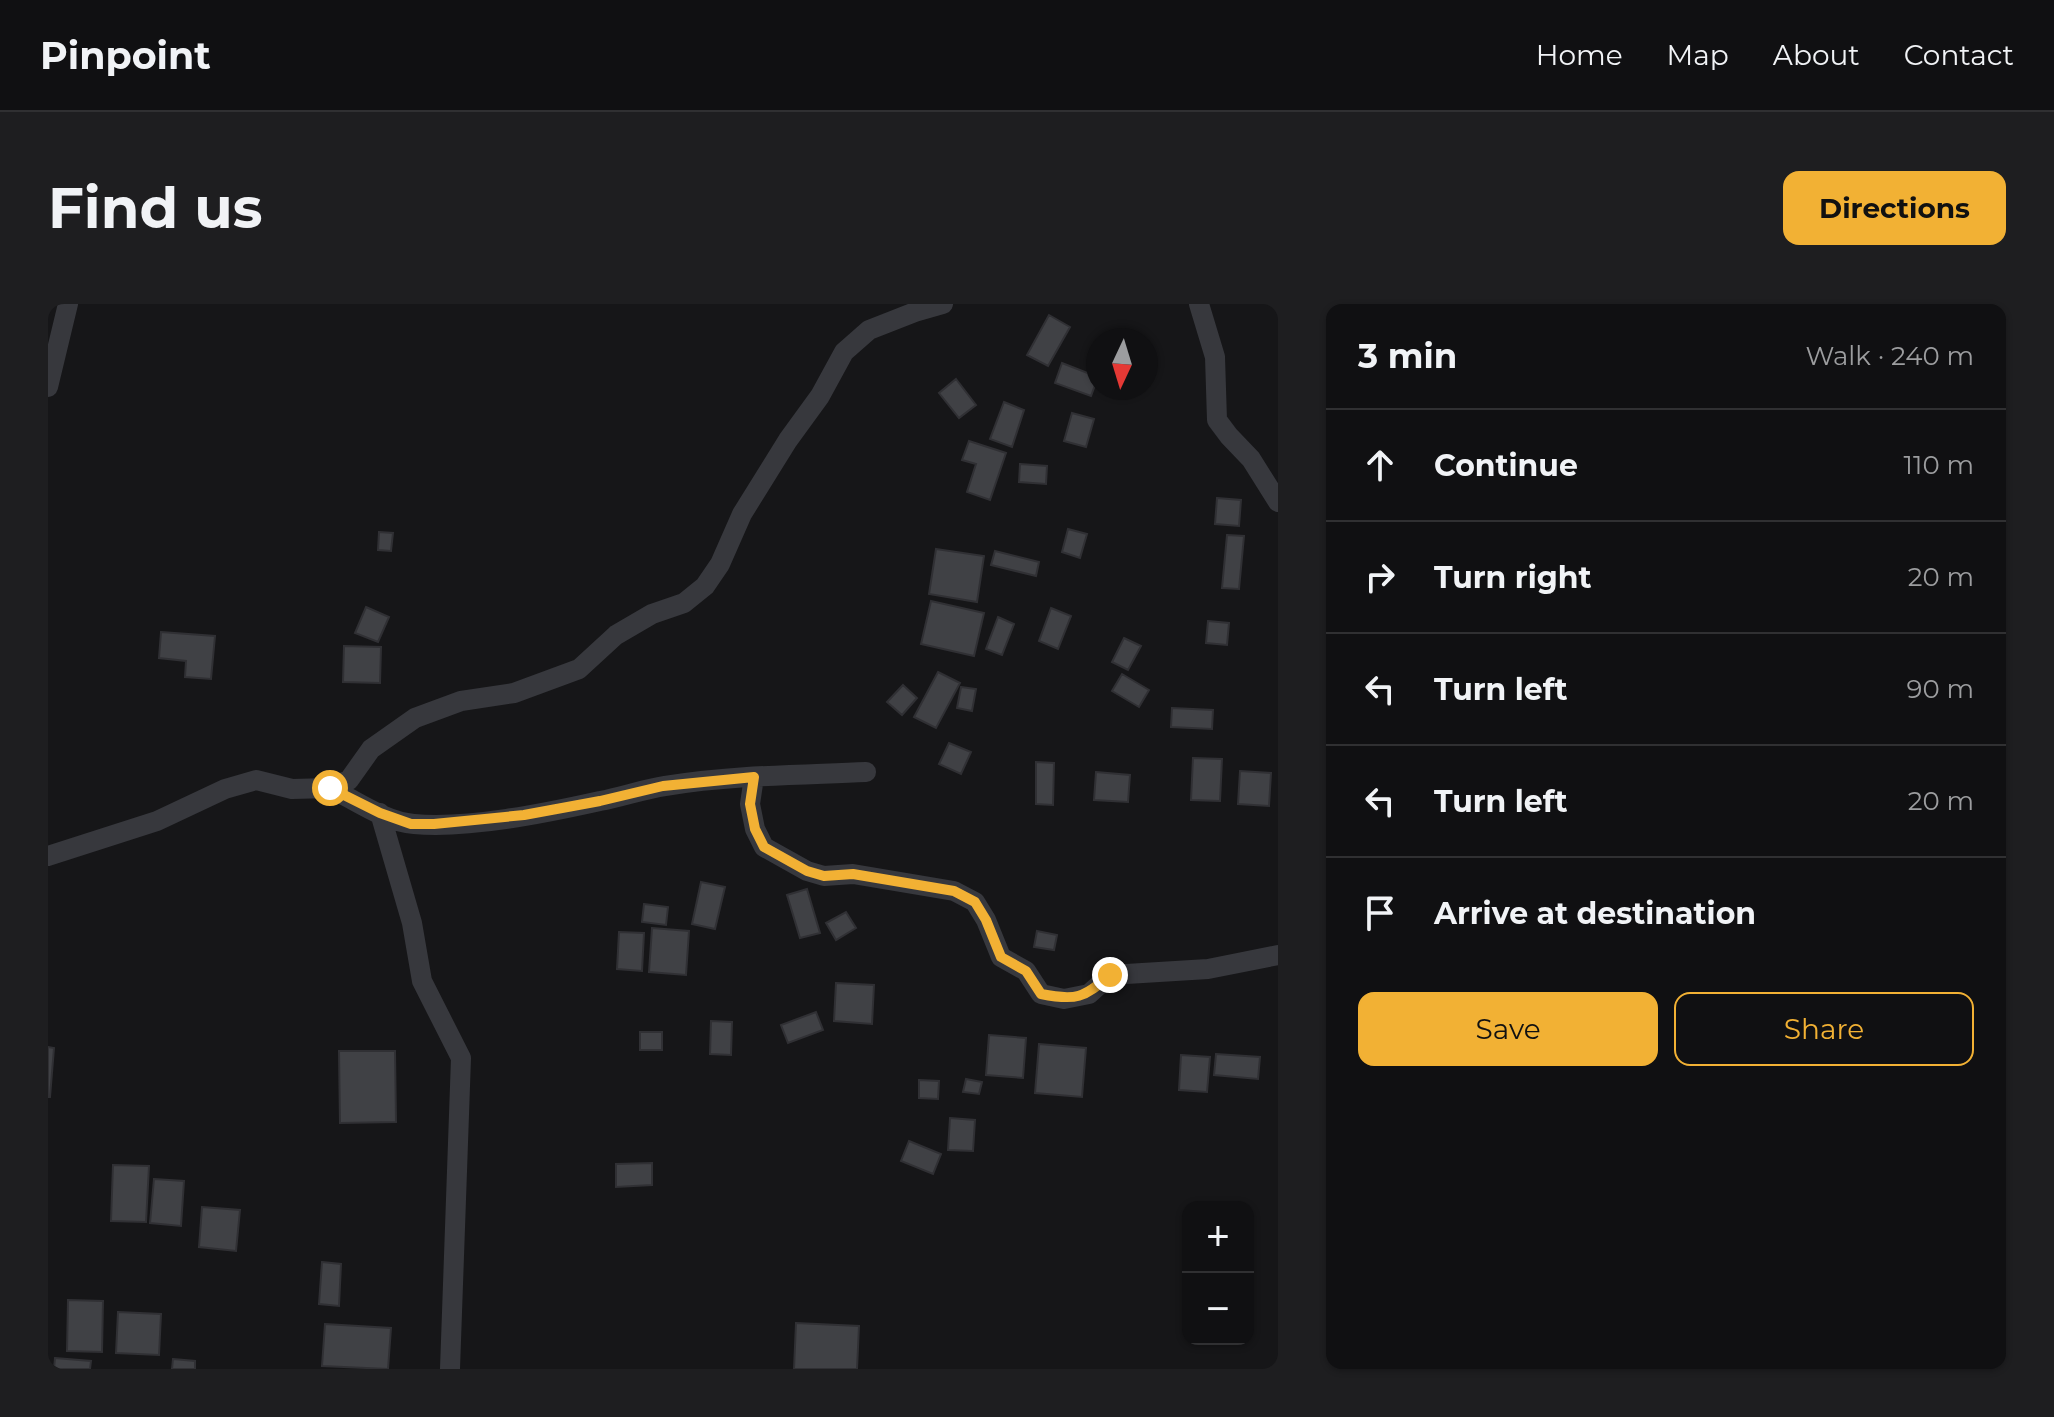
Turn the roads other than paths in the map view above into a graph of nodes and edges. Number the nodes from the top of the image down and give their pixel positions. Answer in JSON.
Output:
{"nodes":[{"id":1,"x":68,"y":304,"type":"edge"},
{"id":2,"x":943,"y":304,"type":"edge"},
{"id":3,"x":1199,"y":304,"type":"edge"},
{"id":4,"x":48,"y":387,"type":"edge"},
{"id":5,"x":1278,"y":502,"type":"edge"},
{"id":6,"x":866,"y":772,"type":"dead end"},
{"id":7,"x":754,"y":777,"type":"junction"},
{"id":8,"x":330,"y":788,"type":"junction"},
{"id":9,"x":380,"y":813,"type":"junction"},
{"id":10,"x":48,"y":856,"type":"edge"},
{"id":11,"x":1278,"y":955,"type":"edge"},
{"id":12,"x":450,"y":1369,"type":"edge"}],
"edges":[{"from":1,"to":4,"type":"street"},
{"from":2,"to":8,"type":"street"},
{"from":3,"to":5,"type":"street"},
{"from":6,"to":7,"type":"street"},
{"from":7,"to":9,"type":"street"},
{"from":7,"to":11,"type":"street"},
{"from":8,"to":9,"type":"street"},
{"from":8,"to":10,"type":"street"},
{"from":9,"to":12,"type":"street"}]}
